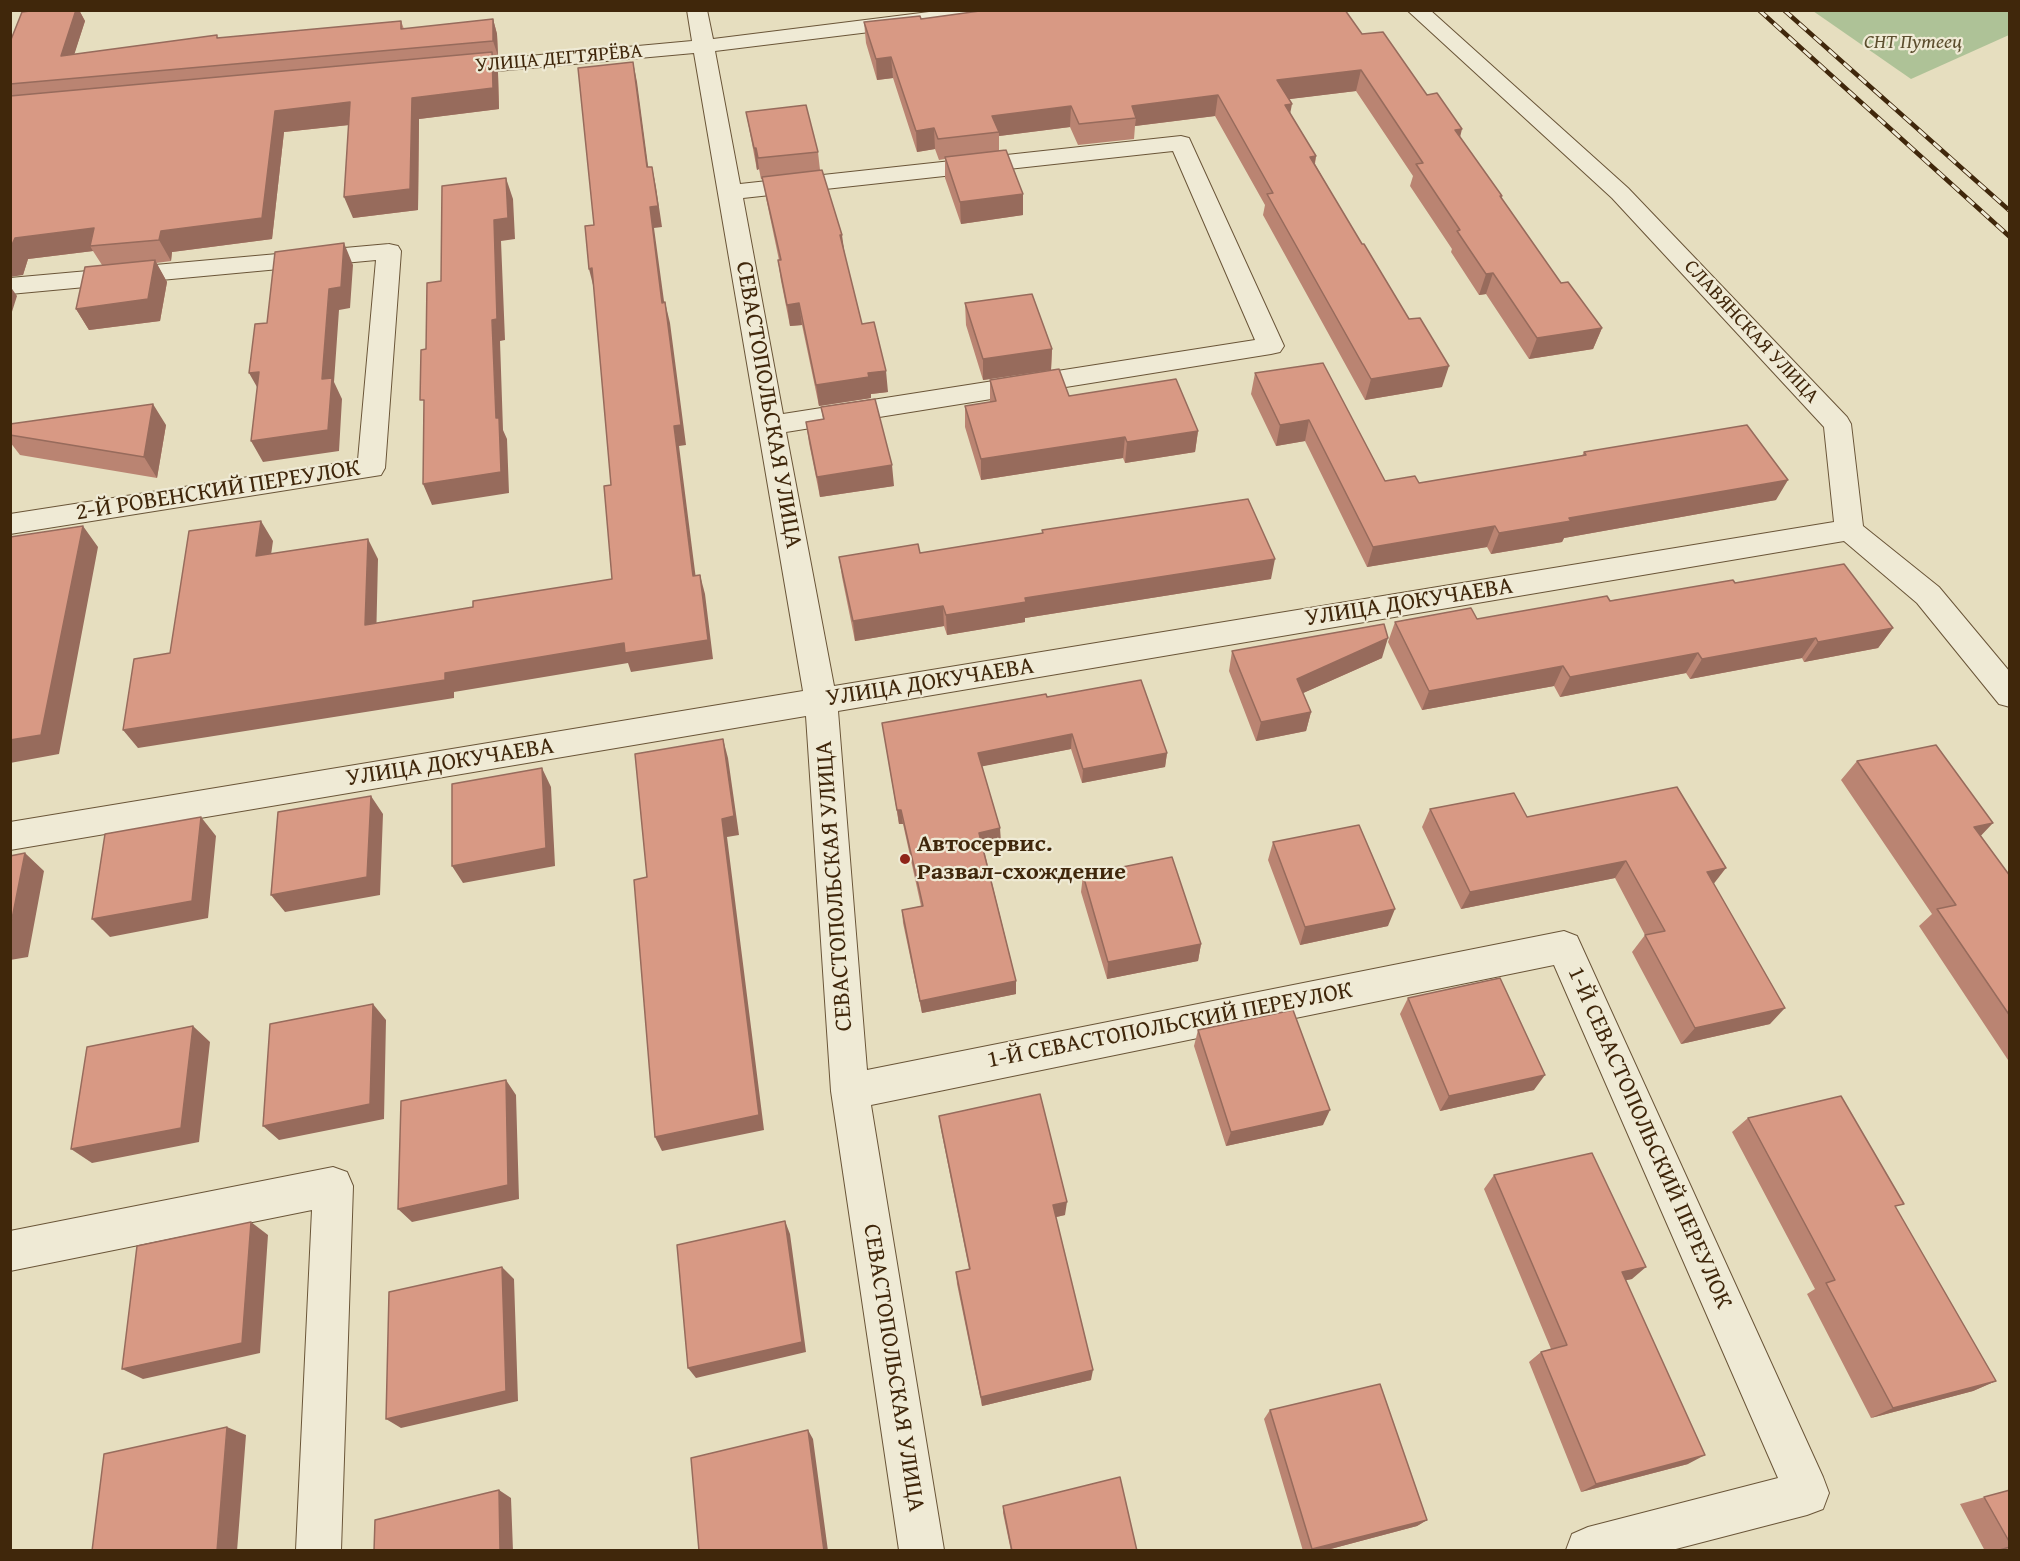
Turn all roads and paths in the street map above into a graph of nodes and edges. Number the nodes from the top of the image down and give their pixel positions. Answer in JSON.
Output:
{"nodes":[{"id":1,"x":697,"y":10,"type":"edge"},
{"id":2,"x":1000,"y":10,"type":"edge"},
{"id":3,"x":1418,"y":10,"type":"edge"},
{"id":4,"x":705,"y":46,"type":"junction"},
{"id":5,"x":434,"y":70,"type":"edge"},
{"id":6,"x":730,"y":192,"type":"junction"},
{"id":7,"x":10,"y":286,"type":"edge"},
{"id":8,"x":772,"y":425,"type":"junction"},
{"id":9,"x":10,"y":524,"type":"edge"},
{"id":10,"x":1849,"y":530,"type":"junction"},
{"id":11,"x":2010,"y":695,"type":"edge"},
{"id":12,"x":821,"y":701,"type":"junction"},
{"id":13,"x":10,"y":836,"type":"edge"},
{"id":14,"x":850,"y":1091,"type":"junction"},
{"id":15,"x":10,"y":1251,"type":"edge"},
{"id":16,"x":318,"y":1551,"type":"edge"},
{"id":17,"x":921,"y":1551,"type":"edge"},
{"id":18,"x":1588,"y":1551,"type":"edge"}],
"edges":[{"from":1,"to":4,"type":"street","name":"СЕВАСТОПОЛЬСКАЯ УЛИЦА"},
{"from":2,"to":4,"type":"street","name":"УЛИЦА ДЕГТЯРЁВА"},
{"from":3,"to":10,"type":"street","name":"СЛАВЯНСКАЯ УЛИЦА"},
{"from":4,"to":5,"type":"street","name":"УЛИЦА ДЕГТЯРЁВА"},
{"from":4,"to":6,"type":"street","name":"СЕВАСТОПОЛЬСКАЯ УЛИЦА"},
{"from":6,"to":8,"type":"street","name":"СЕВАСТОПОЛЬСКАЯ УЛИЦА"},
{"from":6,"to":8,"type":"street"},
{"from":7,"to":9,"type":"street","name":"2-Й РОВЕНСКИЙ ПЕРЕУЛОК"},
{"from":8,"to":12,"type":"street","name":"СЕВАСТОПОЛЬСКАЯ УЛИЦА"},
{"from":10,"to":11,"type":"street"},
{"from":10,"to":12,"type":"street","name":"УЛИЦА ДОКУЧАЕВА"},
{"from":12,"to":13,"type":"street","name":"УЛИЦА ДОКУЧАЕВА"},
{"from":12,"to":14,"type":"street","name":"СЕВАСТОПОЛЬСКАЯ УЛИЦА"},
{"from":14,"to":17,"type":"street","name":"СЕВАСТОПОЛЬСКАЯ УЛИЦА"},
{"from":14,"to":18,"type":"street","name":"1-Й СЕВАСТОПОЛЬСКИЙ ПЕРЕУЛОК"},
{"from":15,"to":16,"type":"street"}]}
